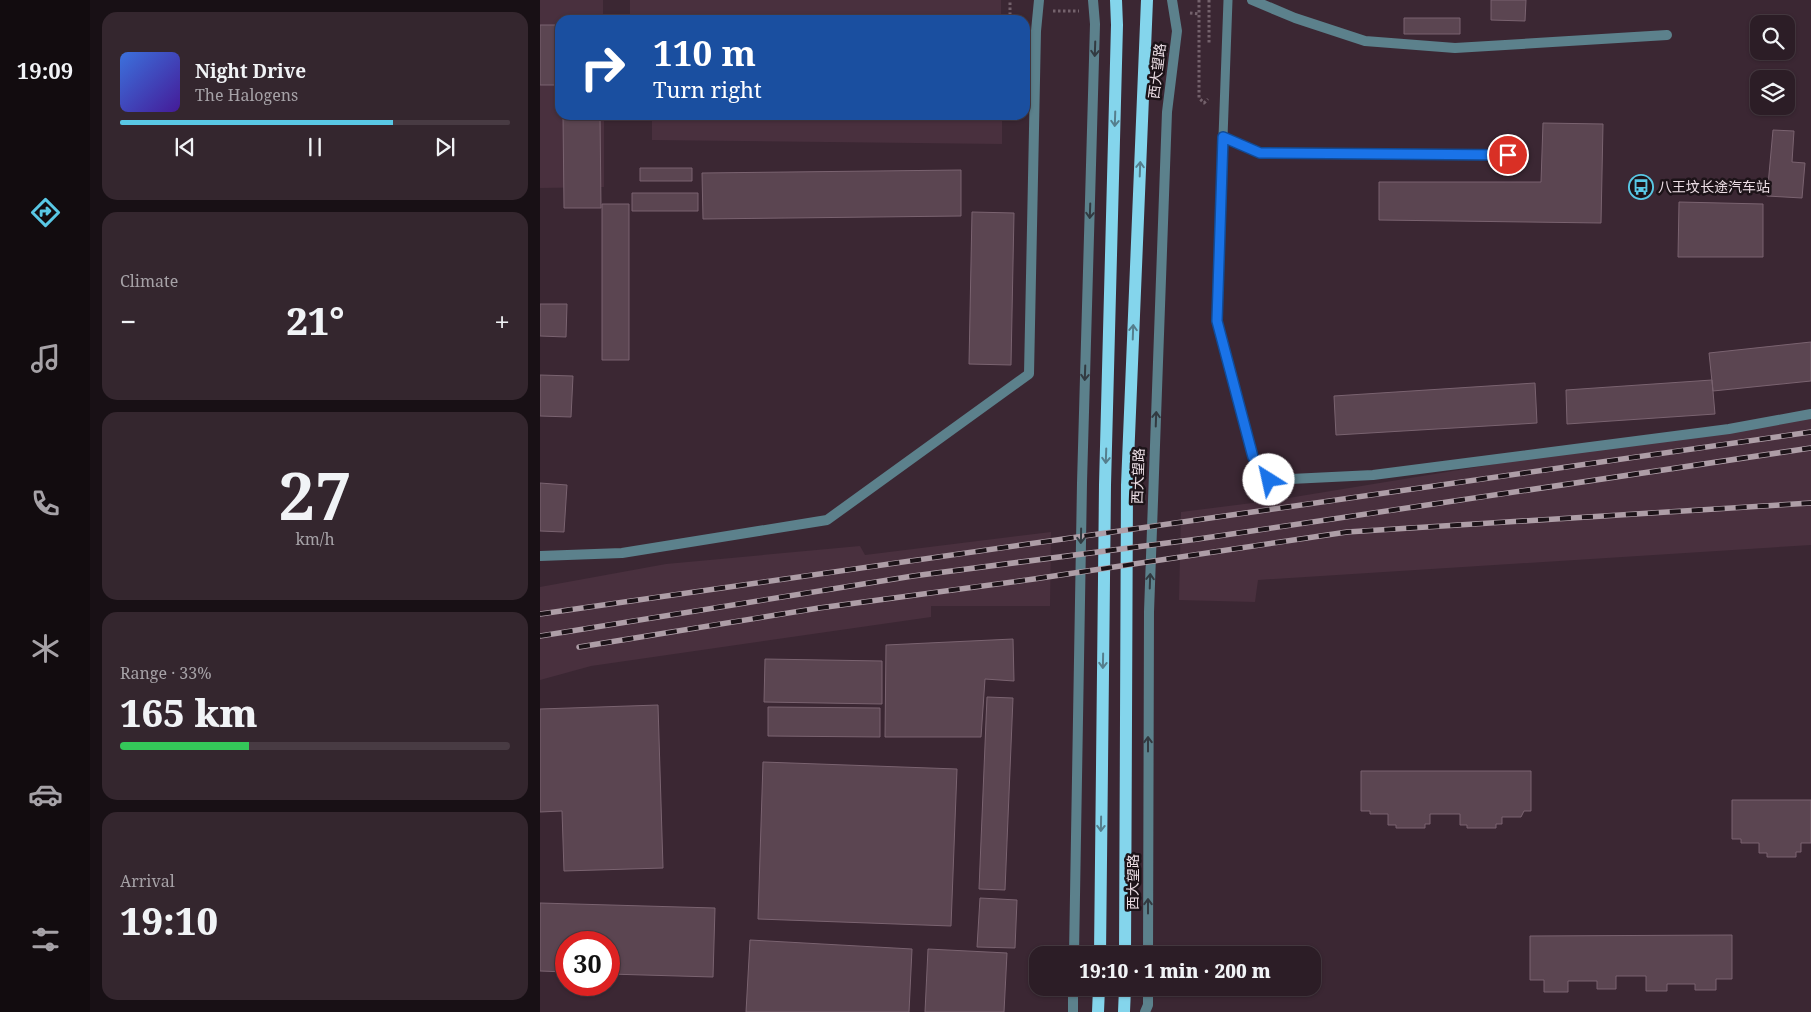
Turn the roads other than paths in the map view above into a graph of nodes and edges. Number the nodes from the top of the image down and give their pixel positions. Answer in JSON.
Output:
{"nodes":[{"id":1,"x":1039,"y":0,"type":"edge"},
{"id":2,"x":1093,"y":0,"type":"edge"},
{"id":3,"x":1116,"y":0,"type":"edge"},
{"id":4,"x":1147,"y":0,"type":"edge"},
{"id":5,"x":1172,"y":0,"type":"edge"},
{"id":6,"x":1228,"y":0,"type":"edge"},
{"id":7,"x":1252,"y":0,"type":"edge"},
{"id":8,"x":1666,"y":35,"type":"dead end"},
{"id":9,"x":1223,"y":137,"type":"junction"},
{"id":10,"x":1508,"y":155,"type":"dead end"},
{"id":11,"x":1811,"y":414,"type":"edge"},
{"id":12,"x":540,"y":556,"type":"edge"},
{"id":13,"x":1074,"y":946,"type":"edge"},
{"id":14,"x":1100,"y":946,"type":"edge"},
{"id":15,"x":1125,"y":946,"type":"edge"},
{"id":16,"x":1148,"y":946,"type":"edge"},
{"id":17,"x":1074,"y":996,"type":"edge"},
{"id":18,"x":1099,"y":996,"type":"edge"},
{"id":19,"x":1125,"y":996,"type":"edge"},
{"id":20,"x":1148,"y":996,"type":"edge"},
{"id":21,"x":1073,"y":1012,"type":"edge"},
{"id":22,"x":1098,"y":1012,"type":"edge"},
{"id":23,"x":1124,"y":1012,"type":"edge"},
{"id":24,"x":1145,"y":1012,"type":"edge"}],
"edges":[{"from":1,"to":12,"type":"street"},
{"from":2,"to":13,"type":"street","one_way":true},
{"from":3,"to":14,"type":"main road","one_way":true},
{"from":15,"to":4,"type":"main road","name":"西大望路","one_way":true},
{"from":16,"to":5,"type":"street","name":"西大望路","one_way":true},
{"from":6,"to":9,"type":"lane"},
{"from":7,"to":8,"type":"street"},
{"from":9,"to":10,"type":"lane"},
{"from":9,"to":11,"type":"street"},
{"from":17,"to":21,"type":"street"},
{"from":18,"to":22,"type":"main road"},
{"from":19,"to":23,"type":"main road"},
{"from":20,"to":24,"type":"street"}]}
